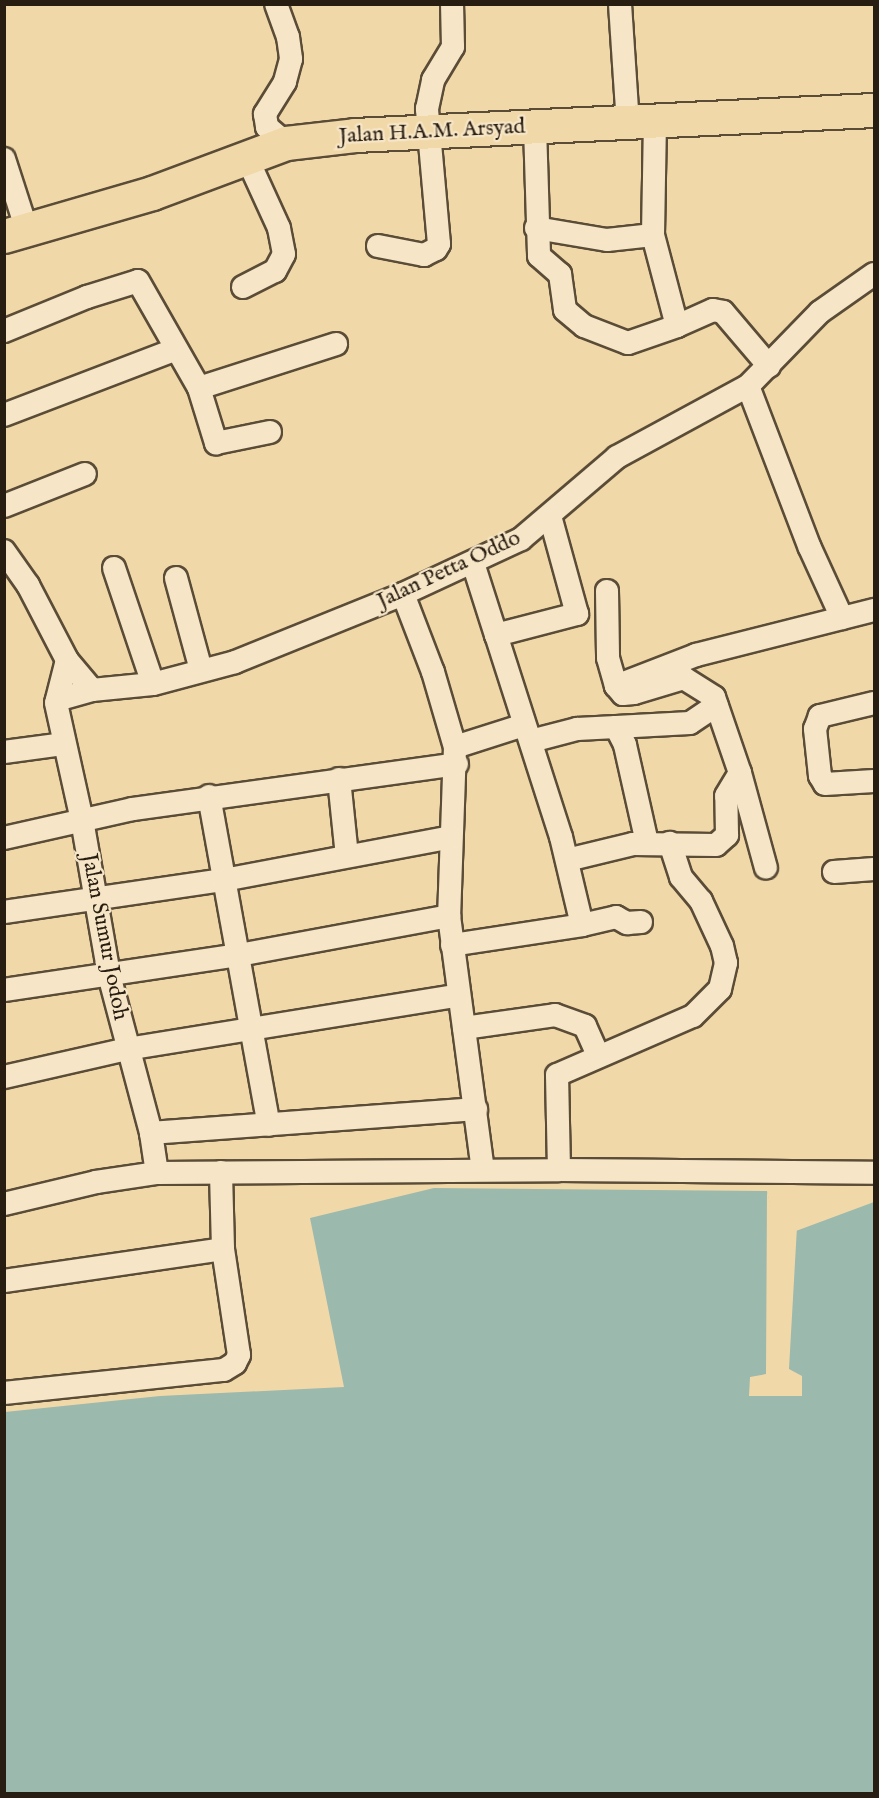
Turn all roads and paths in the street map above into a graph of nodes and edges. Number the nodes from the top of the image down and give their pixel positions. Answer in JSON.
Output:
{"nodes":[{"id":1,"x":276,"y":4,"type":"edge"},
{"id":2,"x":452,"y":4,"type":"edge"},
{"id":3,"x":620,"y":4,"type":"edge"},
{"id":4,"x":874,"y":110,"type":"edge"},
{"id":5,"x":641,"y":123,"type":"junction"},
{"id":6,"x":535,"y":127,"type":"junction"},
{"id":7,"x":429,"y":134,"type":"junction"},
{"id":8,"x":286,"y":143,"type":"junction"},
{"id":9,"x":246,"y":156,"type":"junction"},
{"id":10,"x":4,"y":159,"type":"edge"},
{"id":11,"x":536,"y":228,"type":"junction"},
{"id":12,"x":16,"y":233,"type":"edge"},
{"id":13,"x":652,"y":235,"type":"junction"},
{"id":14,"x":378,"y":246,"type":"dead end"},
{"id":15,"x":874,"y":274,"type":"edge"},
{"id":16,"x":243,"y":287,"type":"dead end"},
{"id":17,"x":676,"y":327,"type":"junction"},
{"id":18,"x":4,"y":331,"type":"edge"},
{"id":19,"x":336,"y":344,"type":"dead end"},
{"id":20,"x":174,"y":350,"type":"junction"},
{"id":21,"x":769,"y":366,"type":"junction"},
{"id":22,"x":748,"y":386,"type":"junction"},
{"id":23,"x":199,"y":388,"type":"junction"},
{"id":24,"x":4,"y":415,"type":"edge"},
{"id":25,"x":270,"y":432,"type":"dead end"},
{"id":26,"x":85,"y":474,"type":"dead end"},
{"id":27,"x":4,"y":506,"type":"edge"},
{"id":28,"x":550,"y":516,"type":"junction"},
{"id":29,"x":4,"y":551,"type":"edge"},
{"id":30,"x":473,"y":563,"type":"junction"},
{"id":31,"x":114,"y":568,"type":"dead end"},
{"id":32,"x":176,"y":578,"type":"dead end"},
{"id":33,"x":606,"y":591,"type":"dead end"},
{"id":34,"x":403,"y":594,"type":"junction"},
{"id":35,"x":874,"y":610,"type":"edge"},
{"id":36,"x":842,"y":618,"type":"junction"},
{"id":37,"x":495,"y":635,"type":"junction"},
{"id":38,"x":67,"y":660,"type":"junction"},
{"id":39,"x":201,"y":670,"type":"junction"},
{"id":40,"x":153,"y":684,"type":"junction"},
{"id":41,"x":616,"y":686,"type":"junction"},
{"id":42,"x":92,"y":690,"type":"junction"},
{"id":43,"x":57,"y":700,"type":"junction"},
{"id":44,"x":874,"y":703,"type":"edge"},
{"id":45,"x":717,"y":705,"type":"junction"},
{"id":46,"x":616,"y":727,"type":"junction"},
{"id":47,"x":528,"y":733,"type":"junction"},
{"id":48,"x":64,"y":744,"type":"junction"},
{"id":49,"x":4,"y":752,"type":"edge"},
{"id":50,"x":456,"y":755,"type":"junction"},
{"id":51,"x":740,"y":773,"type":"junction"},
{"id":52,"x":339,"y":779,"type":"junction"},
{"id":53,"x":874,"y":781,"type":"edge"},
{"id":54,"x":209,"y":796,"type":"junction"},
{"id":55,"x":82,"y":820,"type":"junction"},
{"id":56,"x":451,"y":837,"type":"junction"},
{"id":57,"x":4,"y":838,"type":"edge"},
{"id":58,"x":647,"y":843,"type":"junction"},
{"id":59,"x":670,"y":843,"type":"junction"},
{"id":60,"x":347,"y":856,"type":"junction"},
{"id":61,"x":567,"y":860,"type":"junction"},
{"id":62,"x":766,"y":868,"type":"dead end"},
{"id":63,"x":874,"y":869,"type":"edge"},
{"id":64,"x":834,"y":872,"type":"dead end"},
{"id":65,"x":224,"y":880,"type":"junction"},
{"id":66,"x":93,"y":899,"type":"junction"},
{"id":67,"x":4,"y":912,"type":"edge"},
{"id":68,"x":449,"y":916,"type":"junction"},
{"id":69,"x":641,"y":922,"type":"dead end"},
{"id":70,"x":582,"y":926,"type":"junction"},
{"id":71,"x":452,"y":945,"type":"junction"},
{"id":72,"x":239,"y":955,"type":"junction"},
{"id":73,"x":109,"y":975,"type":"junction"},
{"id":74,"x":4,"y":990,"type":"edge"},
{"id":75,"x":459,"y":996,"type":"junction"},
{"id":76,"x":464,"y":1028,"type":"junction"},
{"id":77,"x":252,"y":1031,"type":"junction"},
{"id":78,"x":127,"y":1049,"type":"junction"},
{"id":79,"x":598,"y":1055,"type":"junction"},
{"id":80,"x":4,"y":1077,"type":"edge"},
{"id":81,"x":476,"y":1109,"type":"junction"},
{"id":82,"x":269,"y":1125,"type":"junction"},
{"id":83,"x":151,"y":1133,"type":"junction"},
{"id":84,"x":483,"y":1170,"type":"junction"},
{"id":85,"x":559,"y":1170,"type":"junction"},
{"id":86,"x":221,"y":1172,"type":"junction"},
{"id":87,"x":158,"y":1173,"type":"junction"},
{"id":88,"x":874,"y":1173,"type":"edge"},
{"id":89,"x":4,"y":1204,"type":"edge"},
{"id":90,"x":223,"y":1249,"type":"junction"},
{"id":91,"x":4,"y":1281,"type":"edge"},
{"id":92,"x":4,"y":1393,"type":"edge"}],
"edges":[{"from":1,"to":8,"type":"street"},
{"from":2,"to":7,"type":"street"},
{"from":3,"to":5,"type":"street"},
{"from":4,"to":5,"type":"highway","name":"Jalan H.A.M. Arsyad"},
{"from":5,"to":6,"type":"highway","name":"Jalan H.A.M. Arsyad"},
{"from":5,"to":13,"type":"street"},
{"from":6,"to":7,"type":"highway","name":"Jalan H.A.M. Arsyad"},
{"from":6,"to":11,"type":"street"},
{"from":7,"to":8,"type":"highway","name":"Jalan H.A.M. Arsyad"},
{"from":7,"to":14,"type":"street"},
{"from":8,"to":9,"type":"highway","name":"Jalan H.A.M. Arsyad"},
{"from":9,"to":12,"type":"highway","name":"Jalan H.A.M. Arsyad"},
{"from":9,"to":16,"type":"street"},
{"from":10,"to":12,"type":"street"},
{"from":11,"to":13,"type":"street"},
{"from":11,"to":17,"type":"street"},
{"from":13,"to":17,"type":"street"},
{"from":15,"to":21,"type":"street","name":"Jalan Petta Oddo"},
{"from":17,"to":21,"type":"street"},
{"from":18,"to":20,"type":"street"},
{"from":19,"to":23,"type":"street"},
{"from":20,"to":23,"type":"street"},
{"from":20,"to":24,"type":"street"},
{"from":21,"to":22,"type":"street","name":"Jalan Petta Oddo"},
{"from":22,"to":28,"type":"street","name":"Jalan Petta Oddo"},
{"from":22,"to":36,"type":"street"},
{"from":23,"to":25,"type":"street"},
{"from":26,"to":27,"type":"street"},
{"from":28,"to":30,"type":"street","name":"Jalan Petta Oddo"},
{"from":28,"to":37,"type":"street"},
{"from":29,"to":38,"type":"street"},
{"from":30,"to":34,"type":"street","name":"Jalan Petta Oddo"},
{"from":30,"to":37,"type":"street"},
{"from":31,"to":40,"type":"street"},
{"from":32,"to":39,"type":"street"},
{"from":33,"to":41,"type":"street"},
{"from":34,"to":39,"type":"street","name":"Jalan Petta Oddo"},
{"from":34,"to":50,"type":"street"},
{"from":35,"to":36,"type":"street"},
{"from":36,"to":41,"type":"street"},
{"from":37,"to":47,"type":"street"},
{"from":38,"to":42,"type":"street"},
{"from":38,"to":43,"type":"street"},
{"from":39,"to":40,"type":"street","name":"Jalan Petta Oddo"},
{"from":40,"to":42,"type":"street","name":"Jalan Petta Oddo"},
{"from":41,"to":45,"type":"street"},
{"from":42,"to":43,"type":"street","name":"Jalan Petta Oddo"},
{"from":43,"to":48,"type":"street","name":"Jalan Sumur Jodoh"},
{"from":44,"to":53,"type":"street"},
{"from":45,"to":46,"type":"street"},
{"from":45,"to":51,"type":"street"},
{"from":46,"to":47,"type":"street"},
{"from":46,"to":58,"type":"street"},
{"from":47,"to":50,"type":"street"},
{"from":47,"to":61,"type":"street"},
{"from":48,"to":49,"type":"street"},
{"from":48,"to":55,"type":"street","name":"Jalan Sumur Jodoh"},
{"from":50,"to":52,"type":"street"},
{"from":50,"to":56,"type":"street"},
{"from":51,"to":59,"type":"street"},
{"from":51,"to":62,"type":"street"},
{"from":52,"to":54,"type":"street"},
{"from":52,"to":60,"type":"street"},
{"from":54,"to":55,"type":"street"},
{"from":54,"to":65,"type":"street"},
{"from":55,"to":57,"type":"street"},
{"from":55,"to":66,"type":"street","name":"Jalan Sumur Jodoh"},
{"from":56,"to":60,"type":"street"},
{"from":56,"to":68,"type":"street"},
{"from":58,"to":59,"type":"street"},
{"from":58,"to":61,"type":"street"},
{"from":59,"to":79,"type":"street"},
{"from":60,"to":65,"type":"street"},
{"from":61,"to":70,"type":"street"},
{"from":63,"to":64,"type":"street"},
{"from":65,"to":66,"type":"street"},
{"from":65,"to":72,"type":"street"},
{"from":66,"to":67,"type":"street"},
{"from":66,"to":73,"type":"street","name":"Jalan Sumur Jodoh"},
{"from":68,"to":71,"type":"street"},
{"from":68,"to":72,"type":"street"},
{"from":69,"to":70,"type":"street"},
{"from":70,"to":71,"type":"street"},
{"from":71,"to":75,"type":"street"},
{"from":72,"to":73,"type":"street"},
{"from":72,"to":77,"type":"street"},
{"from":73,"to":74,"type":"street"},
{"from":73,"to":78,"type":"street","name":"Jalan Sumur Jodoh"},
{"from":75,"to":76,"type":"street"},
{"from":75,"to":77,"type":"street"},
{"from":76,"to":79,"type":"street"},
{"from":76,"to":81,"type":"street"},
{"from":77,"to":78,"type":"street"},
{"from":77,"to":82,"type":"street"},
{"from":78,"to":80,"type":"street"},
{"from":78,"to":83,"type":"street","name":"Jalan Sumur Jodoh"},
{"from":79,"to":85,"type":"street"},
{"from":81,"to":82,"type":"street"},
{"from":81,"to":84,"type":"street"},
{"from":82,"to":83,"type":"street"},
{"from":83,"to":87,"type":"street","name":"Jalan Sumur Jodoh"},
{"from":84,"to":85,"type":"street"},
{"from":84,"to":86,"type":"street"},
{"from":85,"to":88,"type":"street"},
{"from":86,"to":87,"type":"street"},
{"from":86,"to":90,"type":"street"},
{"from":87,"to":89,"type":"street"},
{"from":90,"to":91,"type":"street"},
{"from":90,"to":92,"type":"street"}]}
